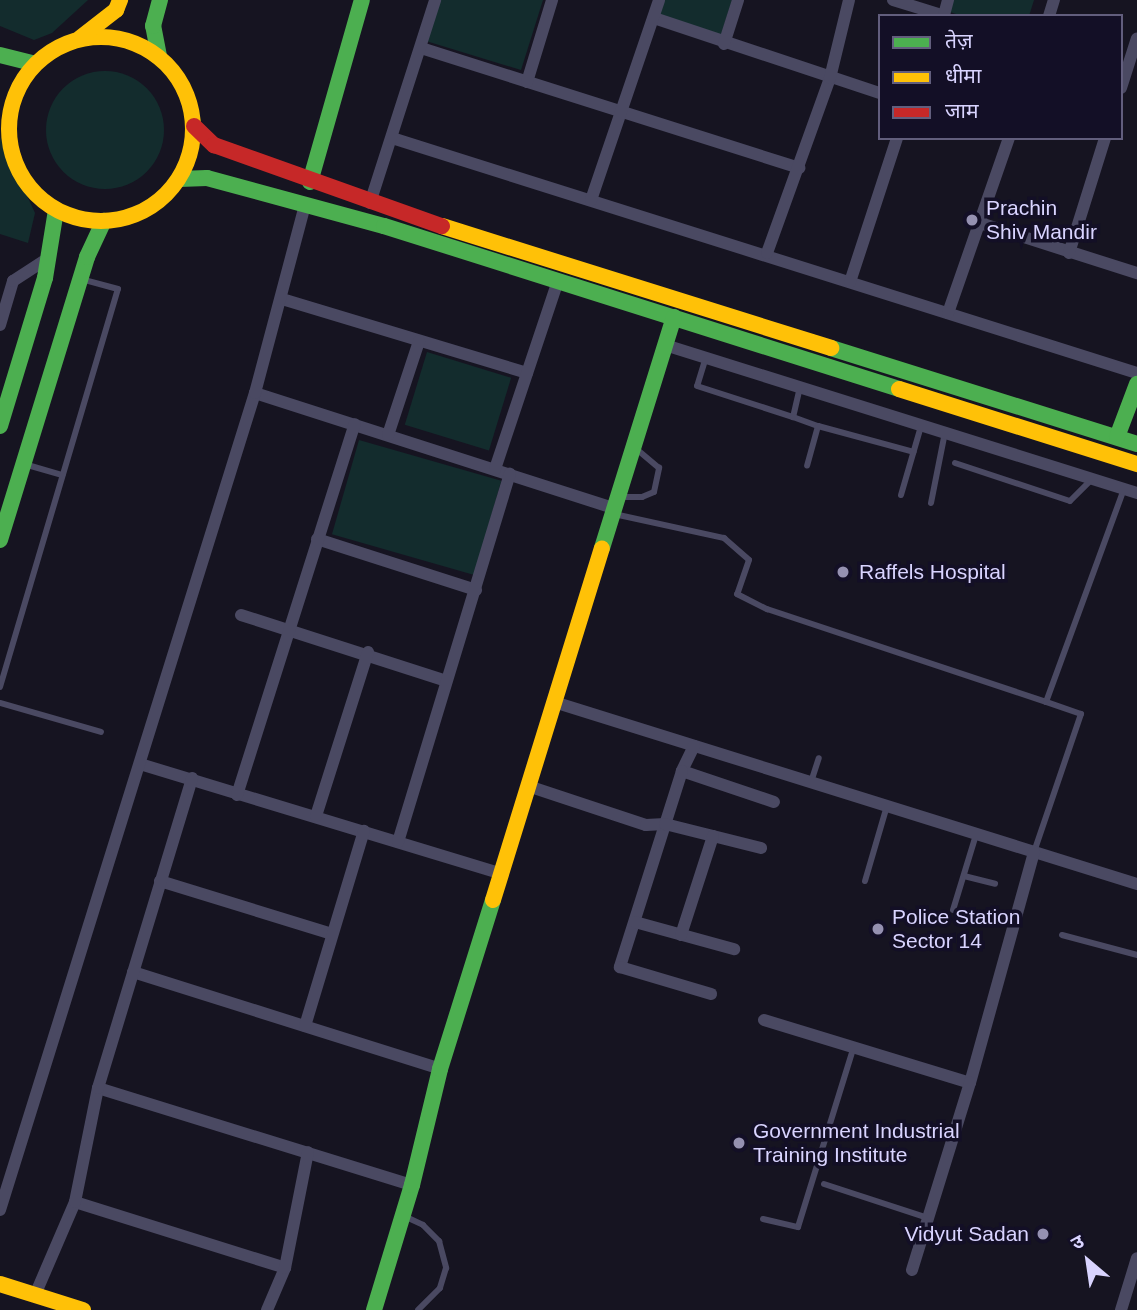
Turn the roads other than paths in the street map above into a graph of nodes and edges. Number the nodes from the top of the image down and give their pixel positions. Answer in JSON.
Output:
{"nodes":[{"id":1,"x":120,"y":0,"type":"edge"},
{"id":2,"x":160,"y":0,"type":"edge"},
{"id":3,"x":362,"y":0,"type":"edge"},
{"id":4,"x":435,"y":0,"type":"edge"},
{"id":5,"x":552,"y":0,"type":"edge"},
{"id":6,"x":659,"y":0,"type":"edge"},
{"id":7,"x":738,"y":0,"type":"edge"},
{"id":8,"x":849,"y":0,"type":"edge"},
{"id":9,"x":892,"y":0,"type":"edge"},
{"id":10,"x":941,"y":14,"type":"edge"},
{"id":11,"x":654,"y":18,"type":"junction"},
{"id":12,"x":1137,"y":38,"type":"edge"},
{"id":13,"x":78,"y":40,"type":"junction"},
{"id":14,"x":724,"y":44,"type":"junction"},
{"id":15,"x":421,"y":48,"type":"junction"},
{"id":16,"x":0,"y":55,"type":"edge"},
{"id":17,"x":159,"y":56,"type":"junction"},
{"id":18,"x":35,"y":64,"type":"junction"},
{"id":19,"x":830,"y":78,"type":"junction"},
{"id":20,"x":527,"y":82,"type":"junction"},
{"id":21,"x":1123,"y":82,"type":"edge"},
{"id":22,"x":878,"y":92,"type":"edge"},
{"id":23,"x":5,"y":104,"type":"edge"},
{"id":24,"x":619,"y":110,"type":"junction"},
{"id":25,"x":194,"y":126,"type":"junction"},
{"id":26,"x":392,"y":138,"type":"junction"},
{"id":27,"x":896,"y":140,"type":"edge"},
{"id":28,"x":1008,"y":140,"type":"edge"},
{"id":29,"x":1104,"y":140,"type":"edge"},
{"id":30,"x":799,"y":168,"type":"junction"},
{"id":31,"x":179,"y":179,"type":"junction"},
{"id":32,"x":310,"y":182,"type":"junction"},
{"id":33,"x":591,"y":200,"type":"junction"},
{"id":34,"x":370,"y":203,"type":"junction"},
{"id":35,"x":305,"y":205,"type":"junction"},
{"id":36,"x":57,"y":210,"type":"junction"},
{"id":37,"x":104,"y":221,"type":"junction"},
{"id":38,"x":983,"y":223,"type":"junction"},
{"id":39,"x":767,"y":253,"type":"junction"},
{"id":40,"x":1069,"y":253,"type":"junction"},
{"id":41,"x":50,"y":257,"type":"junction"},
{"id":42,"x":1137,"y":273,"type":"edge"},
{"id":43,"x":80,"y":279,"type":"junction"},
{"id":44,"x":558,"y":281,"type":"junction"},
{"id":45,"x":850,"y":282,"type":"junction"},
{"id":46,"x":282,"y":299,"type":"junction"},
{"id":47,"x":948,"y":313,"type":"junction"},
{"id":48,"x":674,"y":317,"type":"junction"},
{"id":49,"x":0,"y":325,"type":"edge"},
{"id":50,"x":419,"y":341,"type":"junction"},
{"id":51,"x":665,"y":345,"type":"junction"},
{"id":52,"x":706,"y":357,"type":"junction"},
{"id":53,"x":527,"y":373,"type":"junction"},
{"id":54,"x":1137,"y":373,"type":"edge"},
{"id":55,"x":1137,"y":384,"type":"edge"},
{"id":56,"x":800,"y":387,"type":"junction"},
{"id":57,"x":255,"y":393,"type":"junction"},
{"id":58,"x":793,"y":417,"type":"junction"},
{"id":59,"x":355,"y":424,"type":"junction"},
{"id":60,"x":921,"y":425,"type":"junction"},
{"id":61,"x":0,"y":426,"type":"edge"},
{"id":62,"x":818,"y":426,"type":"junction"},
{"id":63,"x":945,"y":432,"type":"junction"},
{"id":64,"x":388,"y":435,"type":"junction"},
{"id":65,"x":1117,"y":437,"type":"junction"},
{"id":66,"x":1137,"y":443,"type":"edge"},
{"id":67,"x":633,"y":447,"type":"junction"},
{"id":68,"x":914,"y":452,"type":"junction"},
{"id":69,"x":23,"y":463,"type":"junction"},
{"id":70,"x":955,"y":463,"type":"dead end"},
{"id":71,"x":1137,"y":464,"type":"edge"},
{"id":72,"x":807,"y":466,"type":"dead end"},
{"id":73,"x":495,"y":469,"type":"junction"},
{"id":74,"x":510,"y":474,"type":"junction"},
{"id":75,"x":62,"y":475,"type":"junction"},
{"id":76,"x":1093,"y":479,"type":"junction"},
{"id":77,"x":1131,"y":491,"type":"edge"},
{"id":78,"x":901,"y":495,"type":"dead end"},
{"id":79,"x":931,"y":503,"type":"dead end"},
{"id":80,"x":615,"y":506,"type":"junction"},
{"id":81,"x":317,"y":539,"type":"junction"},
{"id":82,"x":0,"y":540,"type":"edge"},
{"id":83,"x":475,"y":590,"type":"junction"},
{"id":84,"x":241,"y":615,"type":"dead end"},
{"id":85,"x":291,"y":633,"type":"junction"},
{"id":86,"x":369,"y":652,"type":"junction"},
{"id":87,"x":446,"y":681,"type":"junction"},
{"id":88,"x":0,"y":687,"type":"edge"},
{"id":89,"x":554,"y":702,"type":"junction"},
{"id":90,"x":1046,"y":702,"type":"junction"},
{"id":91,"x":0,"y":703,"type":"edge"},
{"id":92,"x":101,"y":732,"type":"dead end"},
{"id":93,"x":694,"y":746,"type":"junction"},
{"id":94,"x":819,"y":758,"type":"dead end"},
{"id":95,"x":140,"y":764,"type":"junction"},
{"id":96,"x":682,"y":771,"type":"junction"},
{"id":97,"x":192,"y":778,"type":"junction"},
{"id":98,"x":811,"y":782,"type":"junction"},
{"id":99,"x":528,"y":786,"type":"junction"},
{"id":100,"x":237,"y":795,"type":"junction"},
{"id":101,"x":774,"y":802,"type":"dead end"},
{"id":102,"x":887,"y":806,"type":"junction"},
{"id":103,"x":316,"y":817,"type":"junction"},
{"id":104,"x":665,"y":824,"type":"junction"},
{"id":105,"x":363,"y":831,"type":"junction"},
{"id":106,"x":977,"y":834,"type":"junction"},
{"id":107,"x":713,"y":836,"type":"junction"},
{"id":108,"x":398,"y":842,"type":"junction"},
{"id":109,"x":761,"y":848,"type":"dead end"},
{"id":110,"x":1034,"y":852,"type":"junction"},
{"id":111,"x":501,"y":874,"type":"junction"},
{"id":112,"x":964,"y":876,"type":"junction"},
{"id":113,"x":160,"y":881,"type":"junction"},
{"id":114,"x":865,"y":881,"type":"dead end"},
{"id":115,"x":995,"y":884,"type":"dead end"},
{"id":116,"x":1137,"y":884,"type":"edge"},
{"id":117,"x":953,"y":910,"type":"dead end"},
{"id":118,"x":635,"y":922,"type":"junction"},
{"id":119,"x":332,"y":934,"type":"junction"},
{"id":120,"x":681,"y":935,"type":"junction"},
{"id":121,"x":1062,"y":935,"type":"dead end"},
{"id":122,"x":734,"y":949,"type":"dead end"},
{"id":123,"x":1137,"y":955,"type":"edge"},
{"id":124,"x":133,"y":972,"type":"junction"},
{"id":125,"x":711,"y":994,"type":"dead end"},
{"id":126,"x":764,"y":1020,"type":"dead end"},
{"id":127,"x":305,"y":1026,"type":"junction"},
{"id":128,"x":854,"y":1046,"type":"junction"},
{"id":129,"x":440,"y":1069,"type":"junction"},
{"id":130,"x":970,"y":1083,"type":"junction"},
{"id":131,"x":98,"y":1088,"type":"junction"},
{"id":132,"x":308,"y":1152,"type":"junction"},
{"id":133,"x":824,"y":1184,"type":"dead end"},
{"id":134,"x":412,"y":1185,"type":"junction"},
{"id":135,"x":75,"y":1202,"type":"junction"},
{"id":136,"x":0,"y":1210,"type":"edge"},
{"id":137,"x":403,"y":1215,"type":"junction"},
{"id":138,"x":928,"y":1218,"type":"junction"},
{"id":139,"x":763,"y":1219,"type":"dead end"},
{"id":140,"x":1137,"y":1258,"type":"edge"},
{"id":141,"x":285,"y":1268,"type":"junction"},
{"id":142,"x":912,"y":1270,"type":"dead end"},
{"id":143,"x":0,"y":1284,"type":"edge"},
{"id":144,"x":35,"y":1295,"type":"junction"},
{"id":145,"x":83,"y":1310,"type":"edge"},
{"id":146,"x":267,"y":1310,"type":"edge"},
{"id":147,"x":374,"y":1310,"type":"edge"},
{"id":148,"x":418,"y":1310,"type":"edge"},
{"id":149,"x":1121,"y":1310,"type":"edge"}],
"edges":[{"from":1,"to":13,"type":"street"},
{"from":2,"to":17,"type":"street"},
{"from":3,"to":32,"type":"street"},
{"from":4,"to":15,"type":"street"},
{"from":5,"to":20,"type":"street"},
{"from":6,"to":11,"type":"street"},
{"from":7,"to":14,"type":"street"},
{"from":8,"to":19,"type":"street"},
{"from":9,"to":10,"type":"street"},
{"from":11,"to":14,"type":"street"},
{"from":11,"to":24,"type":"street"},
{"from":12,"to":21,"type":"street"},
{"from":13,"to":17,"type":"street"},
{"from":13,"to":18,"type":"street"},
{"from":14,"to":19,"type":"street"},
{"from":15,"to":20,"type":"street"},
{"from":15,"to":26,"type":"street"},
{"from":16,"to":18,"type":"street"},
{"from":17,"to":25,"type":"street"},
{"from":18,"to":23,"type":"street"},
{"from":19,"to":22,"type":"street"},
{"from":19,"to":30,"type":"street"},
{"from":20,"to":24,"type":"street"},
{"from":23,"to":36,"type":"street"},
{"from":24,"to":30,"type":"street"},
{"from":24,"to":33,"type":"street"},
{"from":25,"to":31,"type":"street"},
{"from":25,"to":32,"type":"street"},
{"from":26,"to":33,"type":"street"},
{"from":26,"to":34,"type":"street"},
{"from":27,"to":45,"type":"street"},
{"from":28,"to":38,"type":"street"},
{"from":29,"to":40,"type":"street"},
{"from":30,"to":39,"type":"street"},
{"from":31,"to":35,"type":"street"},
{"from":31,"to":37,"type":"street"},
{"from":32,"to":34,"type":"street"},
{"from":33,"to":39,"type":"street"},
{"from":34,"to":65,"type":"street"},
{"from":35,"to":44,"type":"street"},
{"from":35,"to":46,"type":"street"},
{"from":36,"to":37,"type":"street"},
{"from":36,"to":41,"type":"street"},
{"from":37,"to":43,"type":"street"},
{"from":38,"to":40,"type":"street"},
{"from":38,"to":47,"type":"street"},
{"from":39,"to":45,"type":"street"},
{"from":40,"to":42,"type":"street"},
{"from":41,"to":49,"type":"street"},
{"from":41,"to":61,"type":"street"},
{"from":43,"to":69,"type":"street"},
{"from":43,"to":75,"type":"lane"},
{"from":44,"to":48,"type":"street"},
{"from":44,"to":53,"type":"street"},
{"from":45,"to":47,"type":"street"},
{"from":46,"to":50,"type":"street"},
{"from":46,"to":57,"type":"street"},
{"from":47,"to":54,"type":"street"},
{"from":48,"to":51,"type":"street"},
{"from":48,"to":71,"type":"street"},
{"from":50,"to":53,"type":"street"},
{"from":50,"to":64,"type":"street"},
{"from":51,"to":52,"type":"street"},
{"from":51,"to":67,"type":"street"},
{"from":52,"to":56,"type":"street"},
{"from":52,"to":58,"type":"lane"},
{"from":53,"to":73,"type":"street"},
{"from":55,"to":65,"type":"street"},
{"from":56,"to":58,"type":"lane"},
{"from":56,"to":60,"type":"street"},
{"from":57,"to":59,"type":"street"},
{"from":57,"to":95,"type":"street"},
{"from":58,"to":62,"type":"lane"},
{"from":59,"to":64,"type":"street"},
{"from":59,"to":81,"type":"street"},
{"from":60,"to":63,"type":"street"},
{"from":60,"to":68,"type":"lane"},
{"from":62,"to":68,"type":"lane"},
{"from":62,"to":72,"type":"lane"},
{"from":63,"to":76,"type":"street"},
{"from":63,"to":79,"type":"lane"},
{"from":64,"to":73,"type":"street"},
{"from":65,"to":66,"type":"street"},
{"from":67,"to":80,"type":"street"},
{"from":67,"to":80,"type":"lane"},
{"from":68,"to":78,"type":"lane"},
{"from":69,"to":75,"type":"lane"},
{"from":69,"to":82,"type":"street"},
{"from":70,"to":76,"type":"lane"},
{"from":73,"to":74,"type":"street"},
{"from":74,"to":80,"type":"street"},
{"from":74,"to":83,"type":"street"},
{"from":75,"to":88,"type":"lane"},
{"from":76,"to":77,"type":"street"},
{"from":77,"to":90,"type":"lane"},
{"from":80,"to":89,"type":"street"},
{"from":80,"to":90,"type":"lane"},
{"from":81,"to":83,"type":"street"},
{"from":81,"to":85,"type":"street"},
{"from":83,"to":87,"type":"street"},
{"from":84,"to":85,"type":"street"},
{"from":85,"to":86,"type":"street"},
{"from":85,"to":100,"type":"street"},
{"from":86,"to":87,"type":"street"},
{"from":86,"to":103,"type":"street"},
{"from":87,"to":108,"type":"street"},
{"from":89,"to":93,"type":"street"},
{"from":89,"to":99,"type":"street"},
{"from":90,"to":110,"type":"lane"},
{"from":91,"to":92,"type":"lane"},
{"from":93,"to":96,"type":"street"},
{"from":93,"to":98,"type":"street"},
{"from":94,"to":98,"type":"lane"},
{"from":95,"to":97,"type":"street"},
{"from":95,"to":136,"type":"street"},
{"from":96,"to":101,"type":"street"},
{"from":96,"to":104,"type":"street"},
{"from":97,"to":100,"type":"street"},
{"from":97,"to":113,"type":"street"},
{"from":98,"to":102,"type":"street"},
{"from":99,"to":104,"type":"street"},
{"from":99,"to":111,"type":"street"},
{"from":100,"to":103,"type":"street"},
{"from":102,"to":106,"type":"street"},
{"from":102,"to":114,"type":"lane"},
{"from":103,"to":105,"type":"street"},
{"from":104,"to":107,"type":"street"},
{"from":104,"to":118,"type":"street"},
{"from":105,"to":108,"type":"street"},
{"from":105,"to":119,"type":"street"},
{"from":106,"to":110,"type":"street"},
{"from":106,"to":112,"type":"lane"},
{"from":107,"to":109,"type":"street"},
{"from":107,"to":120,"type":"street"},
{"from":108,"to":111,"type":"street"},
{"from":110,"to":116,"type":"street"},
{"from":110,"to":130,"type":"street"},
{"from":111,"to":129,"type":"street"},
{"from":112,"to":115,"type":"lane"},
{"from":112,"to":117,"type":"lane"},
{"from":113,"to":119,"type":"street"},
{"from":113,"to":124,"type":"street"},
{"from":118,"to":120,"type":"street"},
{"from":118,"to":125,"type":"street"},
{"from":119,"to":127,"type":"street"},
{"from":120,"to":122,"type":"street"},
{"from":121,"to":123,"type":"lane"},
{"from":124,"to":127,"type":"street"},
{"from":124,"to":131,"type":"street"},
{"from":126,"to":128,"type":"street"},
{"from":127,"to":129,"type":"street"},
{"from":128,"to":130,"type":"street"},
{"from":128,"to":139,"type":"lane"},
{"from":129,"to":134,"type":"street"},
{"from":130,"to":138,"type":"street"},
{"from":131,"to":132,"type":"street"},
{"from":131,"to":135,"type":"street"},
{"from":132,"to":134,"type":"street"},
{"from":132,"to":141,"type":"street"},
{"from":133,"to":138,"type":"lane"},
{"from":134,"to":137,"type":"street"},
{"from":135,"to":141,"type":"street"},
{"from":135,"to":144,"type":"street"},
{"from":137,"to":147,"type":"street"},
{"from":137,"to":148,"type":"lane"},
{"from":138,"to":142,"type":"street"},
{"from":140,"to":149,"type":"street"},
{"from":141,"to":146,"type":"street"},
{"from":143,"to":144,"type":"street"},
{"from":144,"to":145,"type":"street"}]}
